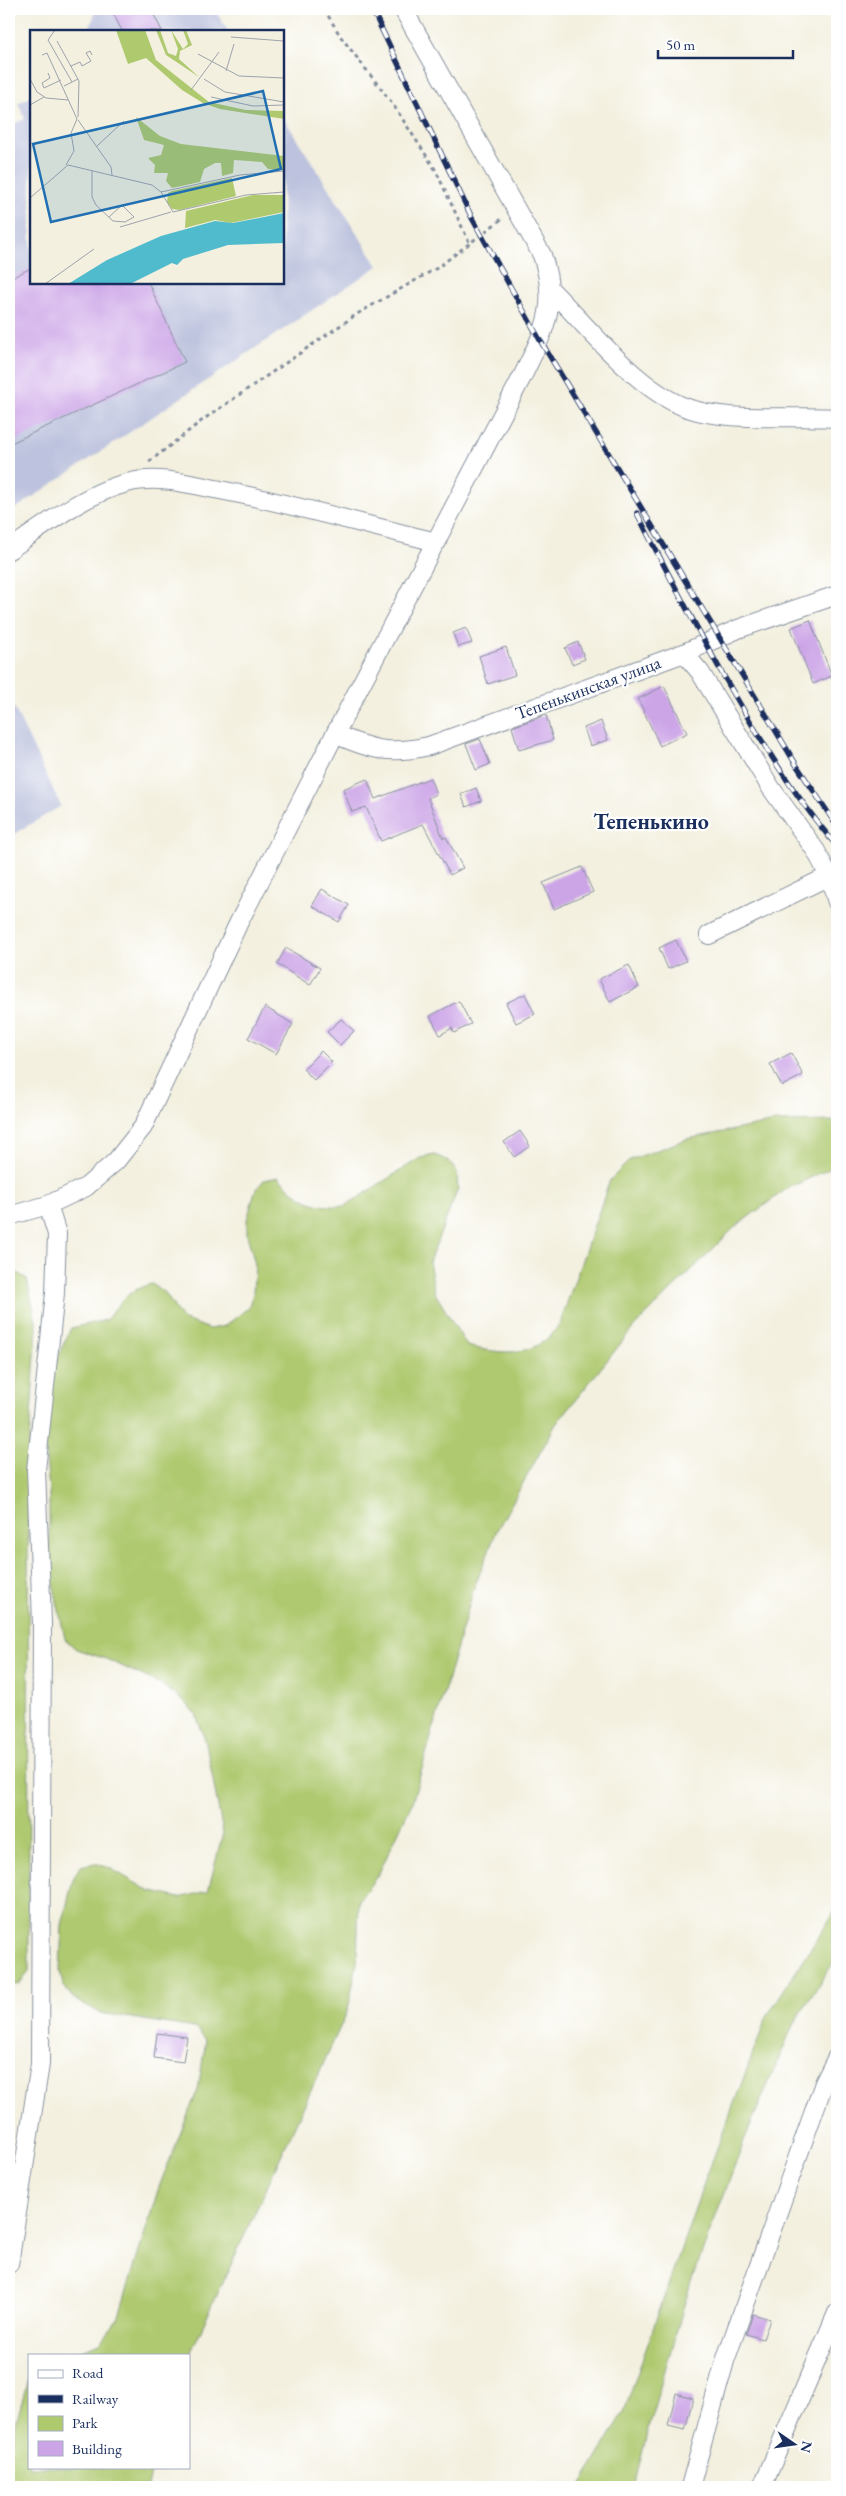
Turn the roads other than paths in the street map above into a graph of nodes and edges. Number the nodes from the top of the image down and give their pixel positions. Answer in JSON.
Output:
{"nodes":[{"id":1,"x":403,"y":9,"type":"edge"},
{"id":2,"x":551,"y":290,"type":"junction"},
{"id":3,"x":837,"y":418,"type":"edge"},
{"id":4,"x":437,"y":542,"type":"junction"},
{"id":5,"x":9,"y":550,"type":"edge"},
{"id":6,"x":837,"y":595,"type":"edge"},
{"id":7,"x":684,"y":653,"type":"junction"},
{"id":8,"x":335,"y":734,"type":"junction"},
{"id":9,"x":829,"y":876,"type":"junction"},
{"id":10,"x":837,"y":902,"type":"edge"},
{"id":11,"x":709,"y":934,"type":"dead end"},
{"id":12,"x":48,"y":1205,"type":"junction"},
{"id":13,"x":9,"y":1216,"type":"edge"},
{"id":14,"x":837,"y":2058,"type":"edge"},
{"id":15,"x":9,"y":2264,"type":"edge"},
{"id":16,"x":837,"y":2313,"type":"edge"},
{"id":17,"x":690,"y":2487,"type":"edge"},
{"id":18,"x":762,"y":2487,"type":"edge"}],
"edges":[{"from":1,"to":2,"type":"street"},
{"from":2,"to":3,"type":"street"},
{"from":2,"to":4,"type":"street"},
{"from":4,"to":5,"type":"street"},
{"from":4,"to":8,"type":"street"},
{"from":6,"to":7,"type":"street","name":"Тепенькинская улица"},
{"from":7,"to":8,"type":"street","name":"Тепенькинская улица"},
{"from":7,"to":9,"type":"street"},
{"from":8,"to":12,"type":"street"},
{"from":9,"to":10,"type":"street"},
{"from":9,"to":11,"type":"street"},
{"from":12,"to":13,"type":"street"},
{"from":12,"to":15,"type":"street"},
{"from":14,"to":17,"type":"street"},
{"from":16,"to":18,"type":"street"}]}
